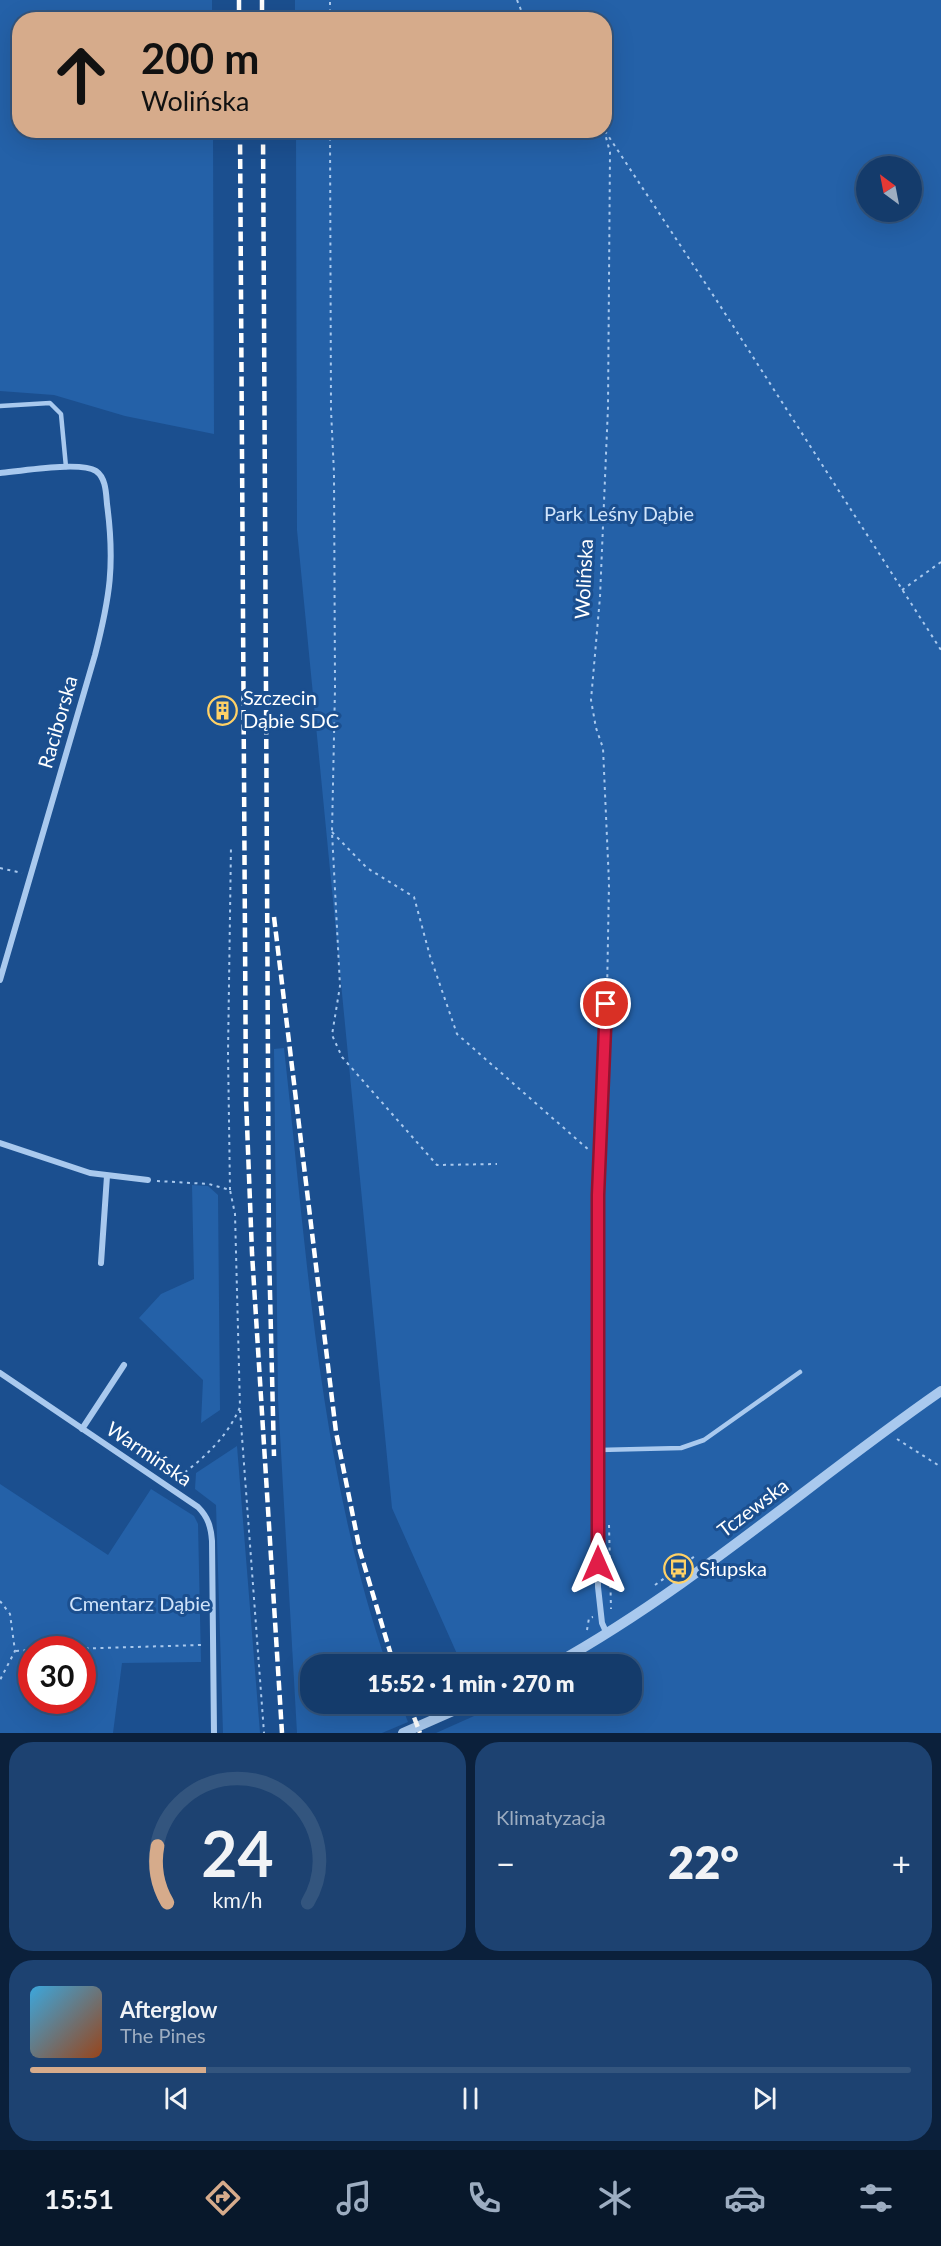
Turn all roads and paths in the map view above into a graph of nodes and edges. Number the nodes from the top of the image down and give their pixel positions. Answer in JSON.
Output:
{"nodes":[{"id":1,"x":330,"y":138,"type":"edge"},
{"id":2,"x":606,"y":138,"type":"edge"},
{"id":3,"x":609,"y":138,"type":"edge"},
{"id":4,"x":0,"y":406,"type":"edge"},
{"id":5,"x":66,"y":467,"type":"junction"},
{"id":6,"x":0,"y":473,"type":"edge"},
{"id":7,"x":941,"y":562,"type":"edge"},
{"id":8,"x":902,"y":590,"type":"junction"},
{"id":9,"x":941,"y":650,"type":"edge"},
{"id":10,"x":332,"y":832,"type":"junction"},
{"id":11,"x":231,"y":845,"type":"dead end"},
{"id":12,"x":0,"y":868,"type":"edge"},
{"id":13,"x":30,"y":875,"type":"junction"},
{"id":14,"x":0,"y":980,"type":"edge"},
{"id":15,"x":607,"y":992,"type":"dead end"},
{"id":16,"x":606,"y":1004,"type":"dead end"},
{"id":17,"x":0,"y":1143,"type":"edge"},
{"id":18,"x":600,"y":1159,"type":"junction"},
{"id":19,"x":497,"y":1164,"type":"dead end"},
{"id":20,"x":107,"y":1176,"type":"junction"},
{"id":21,"x":148,"y":1180,"type":"joint"},
{"id":22,"x":230,"y":1190,"type":"junction"},
{"id":23,"x":101,"y":1263,"type":"dead end"},
{"id":24,"x":124,"y":1365,"type":"dead end"},
{"id":25,"x":800,"y":1372,"type":"dead end"},
{"id":26,"x":0,"y":1373,"type":"edge"},
{"id":27,"x":941,"y":1391,"type":"edge"},
{"id":28,"x":240,"y":1407,"type":"junction"},
{"id":29,"x":82,"y":1429,"type":"junction"},
{"id":30,"x":885,"y":1430,"type":"junction"},
{"id":31,"x":599,"y":1450,"type":"junction"},
{"id":32,"x":941,"y":1467,"type":"edge"},
{"id":33,"x":167,"y":1486,"type":"junction"},
{"id":34,"x":695,"y":1556,"type":"dead end"},
{"id":35,"x":653,"y":1587,"type":"dead end"},
{"id":36,"x":0,"y":1601,"type":"edge"},
{"id":37,"x":611,"y":1610,"type":"dead end"},
{"id":38,"x":617,"y":1613,"type":"dead end"},
{"id":39,"x":607,"y":1634,"type":"junction"},
{"id":40,"x":214,"y":1644,"type":"junction"},
{"id":41,"x":96,"y":1648,"type":"edge"},
{"id":42,"x":15,"y":1651,"type":"junction"},
{"id":43,"x":18,"y":1651,"type":"edge"},
{"id":44,"x":572,"y":1654,"type":"edge"},
{"id":45,"x":0,"y":1680,"type":"edge"},
{"id":46,"x":446,"y":1714,"type":"edge"},
{"id":47,"x":214,"y":1733,"type":"edge"},
{"id":48,"x":264,"y":1733,"type":"edge"},
{"id":49,"x":403,"y":1733,"type":"edge"}],
"edges":[{"from":1,"to":10,"type":"path"},
{"from":2,"to":15,"type":"path","name":"Wolińska"},
{"from":3,"to":8,"type":"path"},
{"from":4,"to":5,"type":"lane"},
{"from":5,"to":6,"type":"street"},
{"from":5,"to":13,"type":"street","name":"Raciborska"},
{"from":7,"to":8,"type":"path"},
{"from":8,"to":9,"type":"path"},
{"from":10,"to":18,"type":"path"},
{"from":10,"to":19,"type":"path"},
{"from":11,"to":22,"type":"path"},
{"from":12,"to":13,"type":"path"},
{"from":13,"to":14,"type":"street","name":"Raciborska"},
{"from":16,"to":18,"type":"street"},
{"from":17,"to":20,"type":"street"},
{"from":18,"to":31,"type":"street"},
{"from":20,"to":21,"type":"street"},
{"from":20,"to":23,"type":"street"},
{"from":21,"to":22,"type":"path"},
{"from":22,"to":28,"type":"path"},
{"from":24,"to":29,"type":"street","name":"Warmińska"},
{"from":25,"to":31,"type":"lane"},
{"from":26,"to":29,"type":"street","name":"Warmińska"},
{"from":27,"to":30,"type":"street","name":"Tczewska"},
{"from":28,"to":33,"type":"path"},
{"from":28,"to":48,"type":"path"},
{"from":29,"to":33,"type":"street","name":"Warmińska"},
{"from":30,"to":32,"type":"path"},
{"from":30,"to":39,"type":"street","name":"Tczewska"},
{"from":31,"to":39,"type":"street"},
{"from":33,"to":40,"type":"street","name":"Warmińska"},
{"from":34,"to":35,"type":"path"},
{"from":36,"to":42,"type":"path"},
{"from":37,"to":38,"type":"path"},
{"from":39,"to":44,"type":"street","name":"Tczewska"},
{"from":40,"to":41,"type":"path"},
{"from":40,"to":47,"type":"street"},
{"from":42,"to":43,"type":"path"},
{"from":42,"to":45,"type":"path"},
{"from":46,"to":49,"type":"street"}]}
